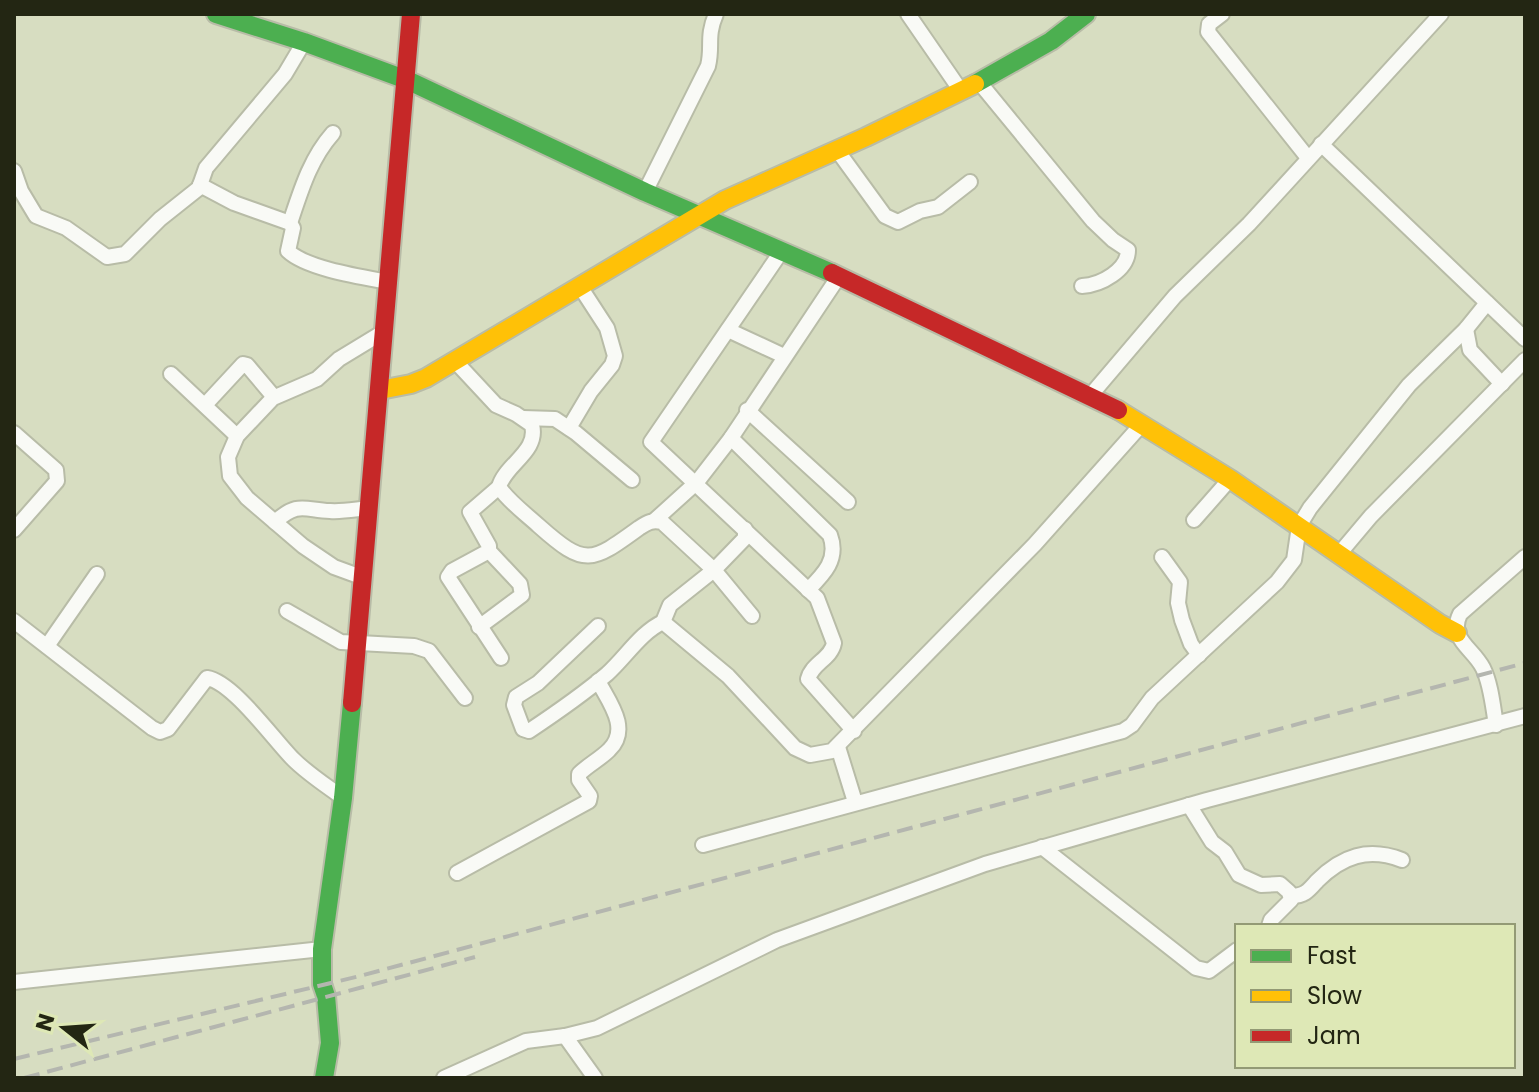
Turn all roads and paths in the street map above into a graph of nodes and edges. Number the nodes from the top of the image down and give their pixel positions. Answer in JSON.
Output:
{"nodes":[{"id":1,"x":216,"y":14,"type":"edge"},
{"id":2,"x":411,"y":14,"type":"edge"},
{"id":3,"x":716,"y":14,"type":"edge"},
{"id":4,"x":908,"y":14,"type":"edge"},
{"id":5,"x":1086,"y":14,"type":"edge"},
{"id":6,"x":1222,"y":14,"type":"edge"},
{"id":7,"x":1441,"y":14,"type":"edge"},
{"id":8,"x":304,"y":42,"type":"junction"},
{"id":9,"x":407,"y":80,"type":"junction"},
{"id":10,"x":979,"y":82,"type":"junction"},
{"id":11,"x":961,"y":91,"type":"junction"},
{"id":12,"x":333,"y":133,"type":"dead end"},
{"id":13,"x":1321,"y":144,"type":"junction"},
{"id":14,"x":837,"y":150,"type":"junction"},
{"id":15,"x":1308,"y":158,"type":"junction"},
{"id":16,"x":14,"y":171,"type":"edge"},
{"id":17,"x":970,"y":182,"type":"dead end"},
{"id":18,"x":200,"y":185,"type":"junction"},
{"id":19,"x":645,"y":192,"type":"junction"},
{"id":20,"x":700,"y":215,"type":"junction"},
{"id":21,"x":290,"y":223,"type":"junction"},
{"id":22,"x":781,"y":252,"type":"junction"},
{"id":23,"x":839,"y":276,"type":"junction"},
{"id":24,"x":389,"y":282,"type":"junction"},
{"id":25,"x":1082,"y":286,"type":"dead end"},
{"id":26,"x":581,"y":288,"type":"junction"},
{"id":27,"x":1487,"y":303,"type":"junction"},
{"id":28,"x":1466,"y":329,"type":"junction"},
{"id":29,"x":728,"y":330,"type":"junction"},
{"id":30,"x":385,"y":331,"type":"junction"},
{"id":31,"x":1525,"y":339,"type":"edge"},
{"id":32,"x":784,"y":356,"type":"junction"},
{"id":33,"x":1525,"y":360,"type":"edge"},
{"id":34,"x":455,"y":361,"type":"junction"},
{"id":35,"x":171,"y":374,"type":"dead end"},
{"id":36,"x":1502,"y":384,"type":"junction"},
{"id":37,"x":380,"y":390,"type":"junction"},
{"id":38,"x":1090,"y":396,"type":"junction"},
{"id":39,"x":274,"y":397,"type":"junction"},
{"id":40,"x":205,"y":405,"type":"junction"},
{"id":41,"x":747,"y":410,"type":"junction"},
{"id":42,"x":523,"y":418,"type":"junction"},
{"id":43,"x":1142,"y":424,"type":"junction"},
{"id":44,"x":569,"y":428,"type":"junction"},
{"id":45,"x":14,"y":433,"type":"edge"},
{"id":46,"x":237,"y":436,"type":"junction"},
{"id":47,"x":731,"y":438,"type":"junction"},
{"id":48,"x":1230,"y":479,"type":"junction"},
{"id":49,"x":632,"y":480,"type":"dead end"},
{"id":50,"x":697,"y":482,"type":"junction"},
{"id":51,"x":499,"y":487,"type":"junction"},
{"id":52,"x":848,"y":502,"type":"dead end"},
{"id":53,"x":370,"y":508,"type":"junction"},
{"id":54,"x":655,"y":520,"type":"junction"},
{"id":55,"x":1194,"y":520,"type":"dead end"},
{"id":56,"x":275,"y":522,"type":"junction"},
{"id":57,"x":1299,"y":526,"type":"junction"},
{"id":58,"x":745,"y":529,"type":"junction"},
{"id":59,"x":14,"y":530,"type":"edge"},
{"id":60,"x":489,"y":551,"type":"junction"},
{"id":61,"x":1339,"y":554,"type":"junction"},
{"id":62,"x":1162,"y":557,"type":"dead end"},
{"id":63,"x":1525,"y":557,"type":"edge"},
{"id":64,"x":714,"y":570,"type":"junction"},
{"id":65,"x":97,"y":574,"type":"dead end"},
{"id":66,"x":364,"y":578,"type":"junction"},
{"id":67,"x":808,"y":590,"type":"junction"},
{"id":68,"x":287,"y":611,"type":"dead end"},
{"id":69,"x":752,"y":616,"type":"dead end"},
{"id":70,"x":14,"y":621,"type":"edge"},
{"id":71,"x":663,"y":622,"type":"junction"},
{"id":72,"x":598,"y":626,"type":"dead end"},
{"id":73,"x":479,"y":627,"type":"junction"},
{"id":74,"x":1457,"y":633,"type":"junction"},
{"id":75,"x":358,"y":644,"type":"junction"},
{"id":76,"x":47,"y":646,"type":"junction"},
{"id":77,"x":1199,"y":655,"type":"junction"},
{"id":78,"x":501,"y":658,"type":"dead end"},
{"id":79,"x":598,"y":681,"type":"junction"},
{"id":80,"x":465,"y":698,"type":"dead end"},
{"id":81,"x":1525,"y":716,"type":"edge"},
{"id":82,"x":1496,"y":725,"type":"junction"},
{"id":83,"x":854,"y":731,"type":"junction"},
{"id":84,"x":838,"y":747,"type":"junction"},
{"id":85,"x":343,"y":798,"type":"junction"},
{"id":86,"x":855,"y":802,"type":"junction"},
{"id":87,"x":1189,"y":805,"type":"junction"},
{"id":88,"x":703,"y":845,"type":"dead end"},
{"id":89,"x":1042,"y":847,"type":"junction"},
{"id":90,"x":1402,"y":860,"type":"dead end"},
{"id":91,"x":457,"y":873,"type":"dead end"},
{"id":92,"x":1291,"y":896,"type":"junction"},
{"id":93,"x":1270,"y":924,"type":"edge"},
{"id":94,"x":322,"y":949,"type":"junction"},
{"id":95,"x":1235,"y":952,"type":"edge"},
{"id":96,"x":14,"y":982,"type":"edge"},
{"id":97,"x":565,"y":1036,"type":"junction"},
{"id":98,"x":324,"y":1078,"type":"edge"},
{"id":99,"x":444,"y":1078,"type":"edge"},
{"id":100,"x":595,"y":1078,"type":"edge"}],
"edges":[{"from":1,"to":8,"type":"street"},
{"from":2,"to":9,"type":"street"},
{"from":3,"to":19,"type":"street"},
{"from":4,"to":11,"type":"street"},
{"from":5,"to":10,"type":"street"},
{"from":6,"to":15,"type":"street"},
{"from":7,"to":13,"type":"street"},
{"from":8,"to":9,"type":"street"},
{"from":8,"to":18,"type":"street"},
{"from":9,"to":19,"type":"street"},
{"from":9,"to":24,"type":"street"},
{"from":10,"to":11,"type":"street"},
{"from":10,"to":25,"type":"street"},
{"from":11,"to":14,"type":"street"},
{"from":12,"to":21,"type":"street"},
{"from":13,"to":15,"type":"street"},
{"from":13,"to":27,"type":"street"},
{"from":14,"to":17,"type":"street"},
{"from":14,"to":20,"type":"street"},
{"from":15,"to":38,"type":"street"},
{"from":16,"to":18,"type":"street"},
{"from":18,"to":21,"type":"street"},
{"from":19,"to":20,"type":"street"},
{"from":20,"to":22,"type":"street"},
{"from":20,"to":26,"type":"street"},
{"from":21,"to":24,"type":"street"},
{"from":22,"to":23,"type":"street"},
{"from":22,"to":29,"type":"street"},
{"from":23,"to":32,"type":"street"},
{"from":23,"to":38,"type":"street"},
{"from":24,"to":30,"type":"street"},
{"from":26,"to":34,"type":"street"},
{"from":26,"to":44,"type":"street"},
{"from":27,"to":28,"type":"street"},
{"from":27,"to":31,"type":"street"},
{"from":28,"to":36,"type":"street"},
{"from":28,"to":57,"type":"street"},
{"from":29,"to":32,"type":"street"},
{"from":29,"to":50,"type":"street"},
{"from":30,"to":37,"type":"street"},
{"from":30,"to":39,"type":"street"},
{"from":32,"to":41,"type":"street"},
{"from":33,"to":36,"type":"street"},
{"from":34,"to":37,"type":"street"},
{"from":34,"to":42,"type":"street"},
{"from":35,"to":40,"type":"street"},
{"from":36,"to":61,"type":"street"},
{"from":37,"to":53,"type":"street"},
{"from":38,"to":43,"type":"street"},
{"from":39,"to":40,"type":"street"},
{"from":39,"to":46,"type":"street"},
{"from":40,"to":46,"type":"street"},
{"from":41,"to":47,"type":"street"},
{"from":41,"to":52,"type":"street"},
{"from":42,"to":44,"type":"street"},
{"from":42,"to":51,"type":"street"},
{"from":43,"to":48,"type":"street"},
{"from":43,"to":83,"type":"street"},
{"from":44,"to":49,"type":"street"},
{"from":45,"to":59,"type":"street"},
{"from":46,"to":56,"type":"street"},
{"from":47,"to":50,"type":"street"},
{"from":47,"to":67,"type":"street"},
{"from":48,"to":55,"type":"street"},
{"from":48,"to":57,"type":"street"},
{"from":50,"to":54,"type":"street"},
{"from":50,"to":58,"type":"street"},
{"from":51,"to":54,"type":"street"},
{"from":51,"to":60,"type":"street"},
{"from":53,"to":56,"type":"street"},
{"from":53,"to":66,"type":"street"},
{"from":54,"to":64,"type":"street"},
{"from":56,"to":66,"type":"street"},
{"from":57,"to":61,"type":"street"},
{"from":57,"to":77,"type":"street"},
{"from":58,"to":64,"type":"street"},
{"from":58,"to":67,"type":"street"},
{"from":60,"to":73,"type":"street"},
{"from":60,"to":73,"type":"street"},
{"from":61,"to":74,"type":"street"},
{"from":62,"to":77,"type":"street"},
{"from":63,"to":74,"type":"street"},
{"from":64,"to":69,"type":"street"},
{"from":64,"to":71,"type":"street"},
{"from":65,"to":76,"type":"street"},
{"from":66,"to":75,"type":"street"},
{"from":67,"to":83,"type":"street"},
{"from":68,"to":75,"type":"street"},
{"from":70,"to":76,"type":"street"},
{"from":71,"to":79,"type":"street"},
{"from":71,"to":84,"type":"street"},
{"from":72,"to":79,"type":"street"},
{"from":73,"to":78,"type":"street"},
{"from":74,"to":82,"type":"street"},
{"from":75,"to":80,"type":"street"},
{"from":75,"to":85,"type":"street"},
{"from":76,"to":85,"type":"street"},
{"from":77,"to":86,"type":"street"},
{"from":79,"to":91,"type":"street"},
{"from":81,"to":82,"type":"street"},
{"from":82,"to":87,"type":"street"},
{"from":83,"to":84,"type":"street"},
{"from":84,"to":86,"type":"street"},
{"from":85,"to":94,"type":"street"},
{"from":86,"to":88,"type":"street"},
{"from":87,"to":89,"type":"street"},
{"from":87,"to":92,"type":"street"},
{"from":89,"to":95,"type":"street"},
{"from":89,"to":97,"type":"street"},
{"from":90,"to":92,"type":"street"},
{"from":92,"to":93,"type":"street"},
{"from":94,"to":96,"type":"street"},
{"from":94,"to":98,"type":"street"},
{"from":97,"to":99,"type":"street"},
{"from":97,"to":100,"type":"street"}]}
